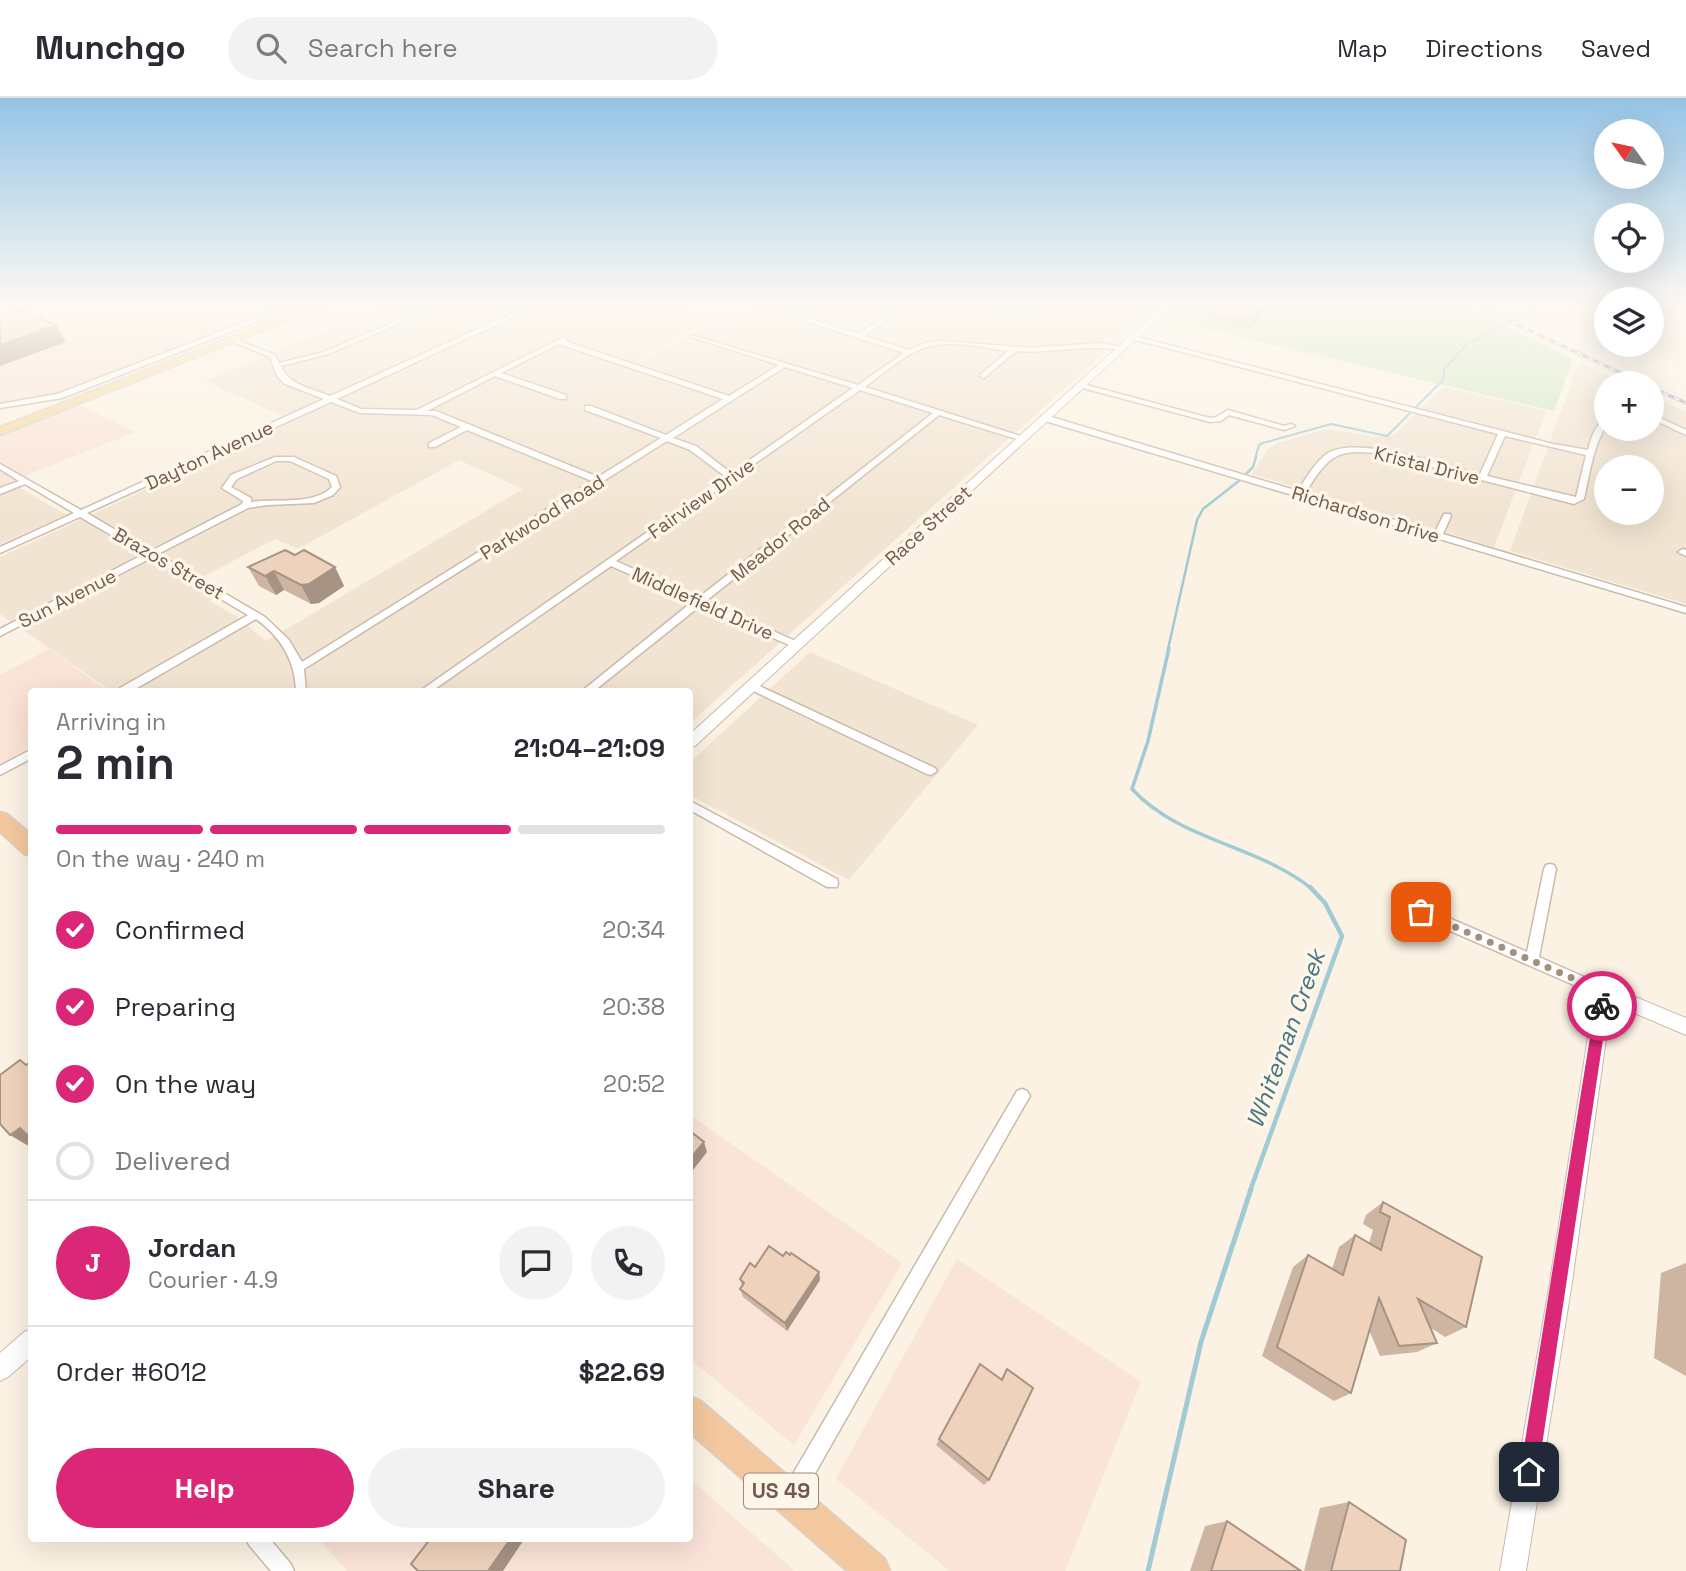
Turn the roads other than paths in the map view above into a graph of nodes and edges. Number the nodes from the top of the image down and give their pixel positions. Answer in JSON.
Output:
{"nodes":[{"id":1,"x":112,"y":376,"type":"edge"},
{"id":2,"x":141,"y":376,"type":"edge"},
{"id":3,"x":281,"y":376,"type":"edge"},
{"id":4,"x":381,"y":376,"type":"edge"},
{"id":5,"x":491,"y":376,"type":"edge"},
{"id":6,"x":500,"y":376,"type":"edge"},
{"id":7,"x":664,"y":376,"type":"edge"},
{"id":8,"x":768,"y":376,"type":"edge"},
{"id":9,"x":821,"y":376,"type":"edge"},
{"id":10,"x":875,"y":376,"type":"edge"},
{"id":11,"x":1092,"y":376,"type":"edge"},
{"id":12,"x":1281,"y":376,"type":"edge"},
{"id":13,"x":1082,"y":385,"type":"junction"},
{"id":14,"x":859,"y":387,"type":"junction"},
{"id":15,"x":563,"y":397,"type":"dead end"},
{"id":16,"x":330,"y":399,"type":"junction"},
{"id":17,"x":730,"y":399,"type":"junction"},
{"id":18,"x":0,"y":406,"type":"edge"},
{"id":19,"x":588,"y":408,"type":"dead end"},
{"id":20,"x":420,"y":411,"type":"junction"},
{"id":21,"x":938,"y":412,"type":"junction"},
{"id":22,"x":1045,"y":418,"type":"junction"},
{"id":23,"x":1664,"y":422,"type":"edge"},
{"id":24,"x":1291,"y":426,"type":"dead end"},
{"id":25,"x":467,"y":427,"type":"junction"},
{"id":26,"x":0,"y":431,"type":"edge"},
{"id":27,"x":1503,"y":433,"type":"junction"},
{"id":28,"x":1686,"y":433,"type":"edge"},
{"id":29,"x":668,"y":438,"type":"junction"},
{"id":30,"x":1023,"y":438,"type":"junction"},
{"id":31,"x":1595,"y":441,"type":"edge"},
{"id":32,"x":432,"y":444,"type":"dead end"},
{"id":33,"x":1591,"y":453,"type":"junction"},
{"id":34,"x":0,"y":466,"type":"edge"},
{"id":35,"x":731,"y":477,"type":"junction"},
{"id":36,"x":1482,"y":479,"type":"junction"},
{"id":37,"x":26,"y":481,"type":"junction"},
{"id":38,"x":600,"y":481,"type":"junction"},
{"id":39,"x":0,"y":491,"type":"edge"},
{"id":40,"x":1300,"y":495,"type":"junction"},
{"id":41,"x":246,"y":505,"type":"junction"},
{"id":42,"x":81,"y":513,"type":"junction"},
{"id":43,"x":1447,"y":516,"type":"dead end"},
{"id":44,"x":1438,"y":536,"type":"junction"},
{"id":45,"x":0,"y":550,"type":"edge"},
{"id":46,"x":153,"y":554,"type":"junction"},
{"id":47,"x":610,"y":562,"type":"junction"},
{"id":48,"x":700,"y":603,"type":"junction"},
{"id":49,"x":1686,"y":610,"type":"edge"},
{"id":50,"x":256,"y":615,"type":"junction"},
{"id":51,"x":0,"y":633,"type":"edge"},
{"id":52,"x":796,"y":645,"type":"junction"},
{"id":53,"x":299,"y":668,"type":"junction"},
{"id":54,"x":751,"y":686,"type":"junction"},
{"id":55,"x":129,"y":688,"type":"edge"},
{"id":56,"x":301,"y":688,"type":"edge"},
{"id":57,"x":429,"y":688,"type":"edge"},
{"id":58,"x":591,"y":688,"type":"edge"},
{"id":59,"x":693,"y":740,"type":"edge"},
{"id":60,"x":28,"y":755,"type":"edge"},
{"id":61,"x":0,"y":771,"type":"edge"},
{"id":62,"x":931,"y":771,"type":"dead end"},
{"id":63,"x":693,"y":807,"type":"edge"},
{"id":64,"x":0,"y":820,"type":"edge"},
{"id":65,"x":28,"y":844,"type":"edge"},
{"id":66,"x":1550,"y":869,"type":"dead end"},
{"id":67,"x":832,"y":883,"type":"dead end"},
{"id":68,"x":1405,"y":905,"type":"dead end"},
{"id":69,"x":1532,"y":960,"type":"junction"},
{"id":70,"x":1604,"y":992,"type":"junction"},
{"id":71,"x":1686,"y":1027,"type":"edge"},
{"id":72,"x":1022,"y":1096,"type":"dead end"},
{"id":73,"x":28,"y":1344,"type":"edge"},
{"id":74,"x":0,"y":1369,"type":"edge"},
{"id":75,"x":693,"y":1415,"type":"edge"},
{"id":76,"x":790,"y":1499,"type":"junction"},
{"id":77,"x":259,"y":1542,"type":"edge"},
{"id":78,"x":284,"y":1571,"type":"edge"},
{"id":79,"x":873,"y":1571,"type":"edge"},
{"id":80,"x":1513,"y":1571,"type":"edge"}],
"edges":[{"from":1,"to":18,"type":"street"},
{"from":2,"to":26,"type":"main road"},
{"from":3,"to":16,"type":"street"},
{"from":4,"to":16,"type":"street","name":"Dayton Avenue"},
{"from":5,"to":20,"type":"street"},
{"from":6,"to":15,"type":"street"},
{"from":7,"to":17,"type":"street"},
{"from":8,"to":17,"type":"street","name":"Parkwood Road"},
{"from":9,"to":14,"type":"street"},
{"from":10,"to":14,"type":"street","name":"Fairview Drive"},
{"from":11,"to":13,"type":"street","name":"Race Street"},
{"from":12,"to":27,"type":"street"},
{"from":13,"to":22,"type":"street","name":"Race Street"},
{"from":13,"to":24,"type":"street"},
{"from":14,"to":21,"type":"street"},
{"from":14,"to":35,"type":"street","name":"Fairview Drive"},
{"from":16,"to":20,"type":"street"},
{"from":16,"to":42,"type":"street","name":"Dayton Avenue"},
{"from":17,"to":29,"type":"street","name":"Parkwood Road"},
{"from":19,"to":29,"type":"street"},
{"from":20,"to":25,"type":"street"},
{"from":21,"to":30,"type":"street"},
{"from":21,"to":48,"type":"street","name":"Meador Road"},
{"from":22,"to":30,"type":"street","name":"Race Street"},
{"from":22,"to":40,"type":"street","name":"Richardson Drive"},
{"from":23,"to":28,"type":"street"},
{"from":25,"to":32,"type":"street"},
{"from":25,"to":38,"type":"street"},
{"from":27,"to":33,"type":"street"},
{"from":27,"to":36,"type":"street"},
{"from":29,"to":35,"type":"street"},
{"from":29,"to":38,"type":"street","name":"Parkwood Road"},
{"from":30,"to":52,"type":"street","name":"Race Street"},
{"from":31,"to":33,"type":"street"},
{"from":33,"to":36,"type":"street","name":"Kristal Drive"},
{"from":34,"to":37,"type":"street","name":"Brazos Street"},
{"from":35,"to":47,"type":"street","name":"Fairview Drive"},
{"from":36,"to":40,"type":"street","name":"Kristal Drive"},
{"from":37,"to":39,"type":"street"},
{"from":37,"to":42,"type":"street","name":"Brazos Street"},
{"from":38,"to":53,"type":"street","name":"Parkwood Road"},
{"from":40,"to":44,"type":"street","name":"Richardson Drive"},
{"from":41,"to":41,"type":"street"},
{"from":41,"to":46,"type":"street","name":"Sun Avenue"},
{"from":42,"to":45,"type":"street","name":"Dayton Avenue"},
{"from":42,"to":46,"type":"street","name":"Brazos Street"},
{"from":43,"to":44,"type":"street"},
{"from":44,"to":49,"type":"street","name":"Richardson Drive"},
{"from":46,"to":50,"type":"street","name":"Brazos Street"},
{"from":46,"to":51,"type":"street","name":"Sun Avenue"},
{"from":47,"to":48,"type":"street","name":"Middlefield Drive"},
{"from":47,"to":57,"type":"street","name":"Fairview Drive"},
{"from":48,"to":52,"type":"street","name":"Middlefield Drive"},
{"from":48,"to":58,"type":"street","name":"Meador Road"},
{"from":50,"to":53,"type":"street","name":"Brazos Street"},
{"from":50,"to":55,"type":"street"},
{"from":52,"to":54,"type":"street","name":"Race Street"},
{"from":53,"to":56,"type":"street","name":"Brazos Street"},
{"from":54,"to":59,"type":"street","name":"Race Street"},
{"from":54,"to":62,"type":"street"},
{"from":60,"to":61,"type":"street"},
{"from":63,"to":67,"type":"street"},
{"from":64,"to":65,"type":"highway"},
{"from":66,"to":69,"type":"street"},
{"from":68,"to":69,"type":"street"},
{"from":69,"to":70,"type":"street"},
{"from":70,"to":71,"type":"street"},
{"from":70,"to":80,"type":"street"},
{"from":72,"to":76,"type":"street"},
{"from":73,"to":74,"type":"street"},
{"from":75,"to":76,"type":"highway","number":"US 49"},
{"from":76,"to":79,"type":"highway","number":"US 49"},
{"from":77,"to":78,"type":"street"}]}
